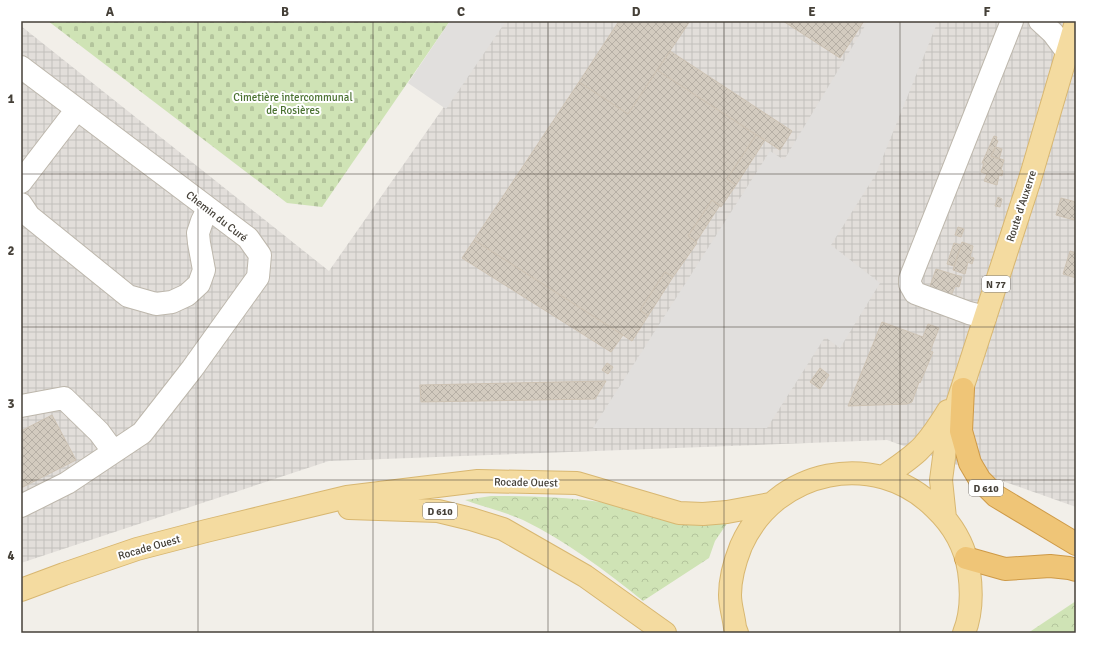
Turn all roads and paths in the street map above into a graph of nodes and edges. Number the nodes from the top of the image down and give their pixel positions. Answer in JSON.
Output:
{"nodes":[{"id":1,"x":1012,"y":21,"type":"edge"},
{"id":2,"x":1040,"y":21,"type":"edge"},
{"id":3,"x":1076,"y":22,"type":"edge"},
{"id":4,"x":1068,"y":52,"type":"junction"},
{"id":5,"x":21,"y":67,"type":"edge"},
{"id":6,"x":77,"y":109,"type":"junction"},
{"id":7,"x":21,"y":182,"type":"edge"},
{"id":8,"x":21,"y":204,"type":"edge"},
{"id":9,"x":208,"y":209,"type":"junction"},
{"id":10,"x":986,"y":317,"type":"junction"},
{"id":11,"x":963,"y":388,"type":"junction"},
{"id":12,"x":21,"y":406,"type":"edge"},
{"id":13,"x":113,"y":451,"type":"junction"},
{"id":14,"x":883,"y":477,"type":"junction"},
{"id":15,"x":770,"y":504,"type":"junction"},
{"id":16,"x":21,"y":506,"type":"edge"},
{"id":17,"x":280,"y":514,"type":"junction"},
{"id":18,"x":945,"y":518,"type":"junction"},
{"id":19,"x":1076,"y":544,"type":"edge"},
{"id":20,"x":966,"y":558,"type":"junction"},
{"id":21,"x":1076,"y":570,"type":"edge"},
{"id":22,"x":21,"y":590,"type":"edge"},
{"id":23,"x":665,"y":633,"type":"edge"},
{"id":24,"x":737,"y":633,"type":"edge"},
{"id":25,"x":964,"y":633,"type":"edge"}],
"edges":[{"from":1,"to":10,"type":"street"},
{"from":2,"to":4,"type":"street"},
{"from":3,"to":4,"type":"main road","name":"Route d'Auxerre","number":"N 77"},
{"from":4,"to":10,"type":"main road","name":"Route d'Auxerre","number":"N 77"},
{"from":5,"to":6,"type":"street","name":"Chemin du Curé"},
{"from":6,"to":7,"type":"street"},
{"from":6,"to":9,"type":"street","name":"Chemin du Curé"},
{"from":8,"to":9,"type":"street"},
{"from":9,"to":13,"type":"street","name":"Chemin du Curé"},
{"from":10,"to":11,"type":"main road","name":"Route d'Auxerre","number":"N 77"},
{"from":11,"to":14,"type":"main road","name":"Route d'Auxerre"},
{"from":11,"to":18,"type":"main road","name":"Route d'Auxerre"},
{"from":11,"to":19,"type":"highway","number":"D 610"},
{"from":12,"to":13,"type":"street"},
{"from":13,"to":16,"type":"street","name":"Chemin du Curé"},
{"from":14,"to":15,"type":"main road"},
{"from":14,"to":18,"type":"main road"},
{"from":15,"to":17,"type":"main road","name":"Rocade Ouest","number":"D 610"},
{"from":15,"to":24,"type":"main road"},
{"from":17,"to":22,"type":"main road","name":"Rocade Ouest","number":"D 610"},
{"from":17,"to":23,"type":"main road","name":"Rocade Ouest","number":"D 610"},
{"from":18,"to":20,"type":"main road"},
{"from":20,"to":21,"type":"highway"},
{"from":20,"to":25,"type":"main road"}]}
